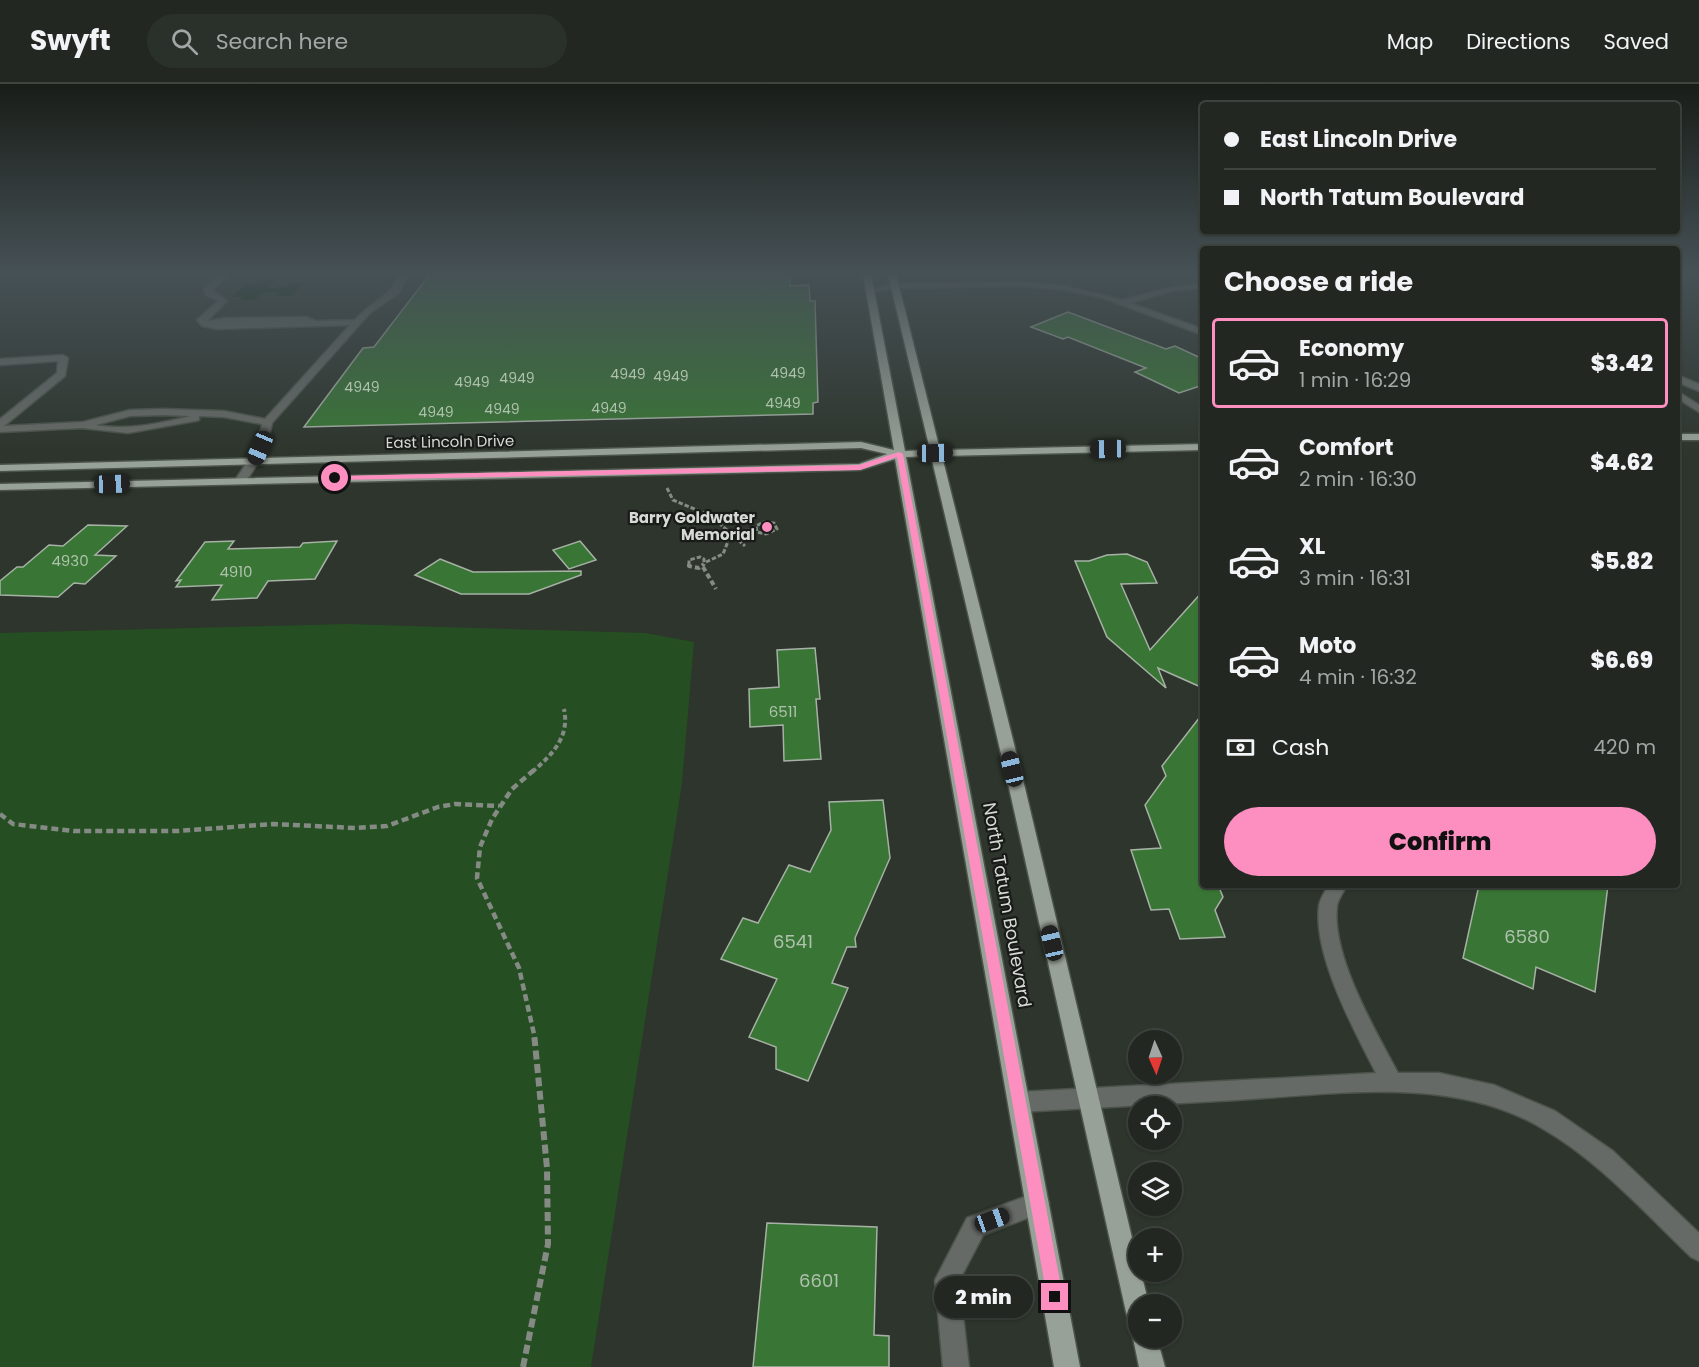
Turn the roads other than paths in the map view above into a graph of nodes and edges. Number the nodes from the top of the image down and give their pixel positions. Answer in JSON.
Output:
{"nodes":[{"id":1,"x":347,"y":334,"type":"edge"},
{"id":2,"x":878,"y":334,"type":"edge"},
{"id":3,"x":906,"y":334,"type":"edge"},
{"id":4,"x":0,"y":362,"type":"edge"},
{"id":5,"x":1680,"y":381,"type":"edge"},
{"id":6,"x":1699,"y":388,"type":"edge"},
{"id":7,"x":1680,"y":396,"type":"edge"},
{"id":8,"x":1699,"y":409,"type":"edge"},
{"id":9,"x":216,"y":414,"type":"junction"},
{"id":10,"x":267,"y":422,"type":"junction"},
{"id":11,"x":0,"y":424,"type":"edge"},
{"id":12,"x":82,"y":425,"type":"junction"},
{"id":13,"x":0,"y":429,"type":"edge"},
{"id":14,"x":1680,"y":437,"type":"edge"},
{"id":15,"x":1699,"y":437,"type":"edge"},
{"id":16,"x":1200,"y":447,"type":"edge"},
{"id":17,"x":935,"y":453,"type":"junction"},
{"id":18,"x":899,"y":454,"type":"junction"},
{"id":19,"x":254,"y":462,"type":"junction"},
{"id":20,"x":0,"y":468,"type":"edge"},
{"id":21,"x":241,"y":480,"type":"junction"},
{"id":22,"x":0,"y":487,"type":"edge"},
{"id":23,"x":1336,"y":888,"type":"edge"},
{"id":24,"x":1392,"y":1083,"type":"junction"},
{"id":25,"x":1088,"y":1098,"type":"junction"},
{"id":26,"x":1019,"y":1102,"type":"junction"},
{"id":27,"x":1038,"y":1203,"type":"junction"},
{"id":28,"x":1699,"y":1249,"type":"edge"},
{"id":29,"x":1134,"y":1294,"type":"edge"},
{"id":30,"x":1147,"y":1348,"type":"edge"},
{"id":31,"x":956,"y":1367,"type":"edge"},
{"id":32,"x":1067,"y":1367,"type":"edge"},
{"id":33,"x":1152,"y":1367,"type":"edge"}],
"edges":[{"from":1,"to":10,"type":"street"},
{"from":2,"to":18,"type":"main road","name":"North Tatum Boulevard"},
{"from":3,"to":17,"type":"main road","name":"North Tatum Boulevard"},
{"from":4,"to":11,"type":"street"},
{"from":5,"to":6,"type":"street"},
{"from":7,"to":8,"type":"street"},
{"from":9,"to":10,"type":"street"},
{"from":9,"to":12,"type":"street"},
{"from":9,"to":12,"type":"street"},
{"from":10,"to":19,"type":"street"},
{"from":12,"to":13,"type":"street"},
{"from":14,"to":15,"type":"main road"},
{"from":16,"to":17,"type":"main road","name":"East Lincoln Drive"},
{"from":17,"to":18,"type":"main road","name":"East Lincoln Drive"},
{"from":17,"to":25,"type":"main road","name":"North Tatum Boulevard"},
{"from":18,"to":19,"type":"main road","name":"East Lincoln Drive"},
{"from":18,"to":21,"type":"main road","name":"East Lincoln Drive"},
{"from":18,"to":26,"type":"main road","name":"North Tatum Boulevard"},
{"from":19,"to":20,"type":"main road","name":"East Lincoln Drive"},
{"from":19,"to":21,"type":"street"},
{"from":21,"to":22,"type":"main road","name":"East Lincoln Drive"},
{"from":23,"to":24,"type":"street"},
{"from":24,"to":25,"type":"street"},
{"from":24,"to":28,"type":"street"},
{"from":25,"to":26,"type":"street"},
{"from":25,"to":29,"type":"main road","name":"North Tatum Boulevard"},
{"from":26,"to":27,"type":"main road","name":"North Tatum Boulevard"},
{"from":27,"to":31,"type":"street"},
{"from":27,"to":32,"type":"main road","name":"North Tatum Boulevard"},
{"from":30,"to":33,"type":"main road"}]}
